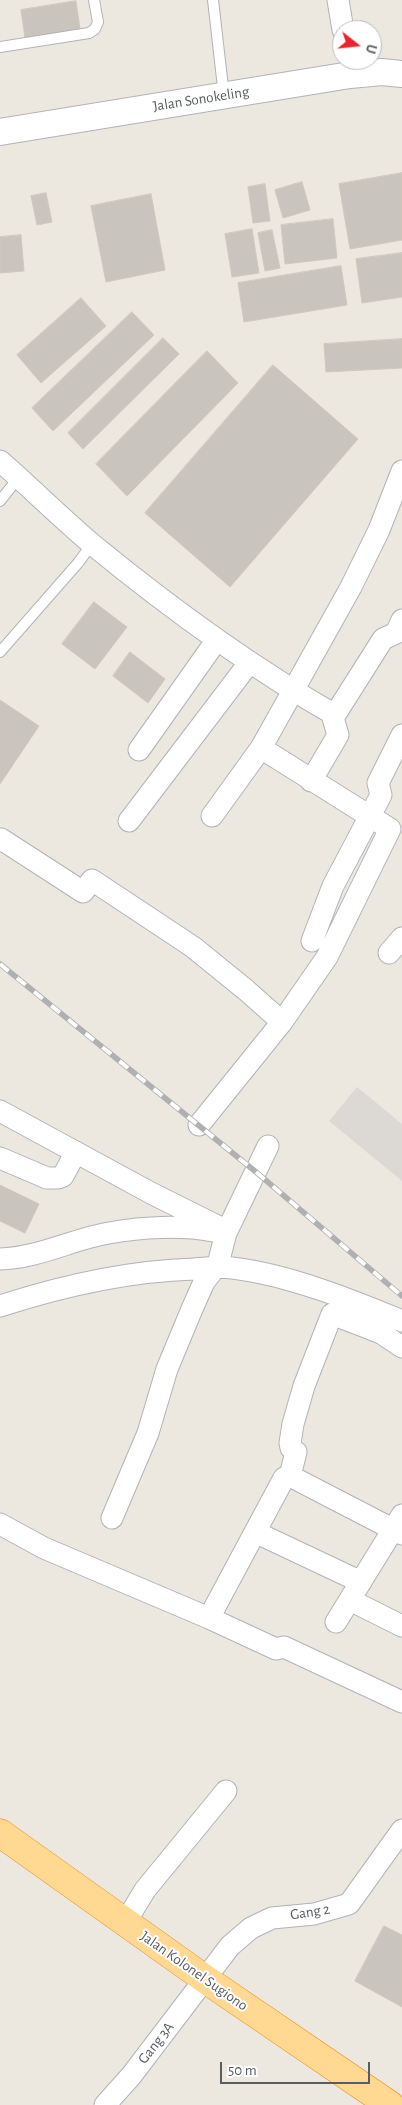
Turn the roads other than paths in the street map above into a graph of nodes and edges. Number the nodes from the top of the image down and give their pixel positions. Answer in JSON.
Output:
{"nodes":[{"id":1,"x":94,"y":0,"type":"edge"},
{"id":2,"x":213,"y":0,"type":"edge"},
{"id":3,"x":338,"y":0,"type":"edge"},
{"id":4,"x":341,"y":20,"type":"edge"},
{"id":5,"x":0,"y":47,"type":"edge"},
{"id":6,"x":340,"y":70,"type":"edge"},
{"id":7,"x":366,"y":70,"type":"edge"},
{"id":8,"x":402,"y":74,"type":"edge"},
{"id":9,"x":224,"y":96,"type":"junction"},
{"id":10,"x":0,"y":132,"type":"edge"},
{"id":11,"x":0,"y":461,"type":"edge"},
{"id":12,"x":402,"y":471,"type":"edge"},
{"id":13,"x":19,"y":478,"type":"junction"},
{"id":14,"x":0,"y":501,"type":"edge"},
{"id":15,"x":92,"y":544,"type":"junction"},
{"id":16,"x":402,"y":620,"type":"edge"},
{"id":17,"x":216,"y":640,"type":"junction"},
{"id":18,"x":0,"y":652,"type":"edge"},
{"id":19,"x":249,"y":663,"type":"junction"},
{"id":20,"x":292,"y":690,"type":"junction"},
{"id":21,"x":335,"y":715,"type":"junction"},
{"id":22,"x":402,"y":735,"type":"edge"},
{"id":23,"x":261,"y":748,"type":"junction"},
{"id":24,"x":139,"y":750,"type":"dead end"},
{"id":25,"x":311,"y":781,"type":"junction"},
{"id":26,"x":212,"y":816,"type":"dead end"},
{"id":27,"x":371,"y":818,"type":"junction"},
{"id":28,"x":129,"y":821,"type":"dead end"},
{"id":29,"x":0,"y":841,"type":"edge"},
{"id":30,"x":312,"y":941,"type":"dead end"},
{"id":31,"x":282,"y":1022,"type":"junction"},
{"id":32,"x":0,"y":1111,"type":"edge"},
{"id":33,"x":199,"y":1125,"type":"dead end"},
{"id":34,"x":268,"y":1146,"type":"dead end"},
{"id":35,"x":76,"y":1152,"type":"junction"},
{"id":36,"x":0,"y":1158,"type":"edge"},
{"id":37,"x":226,"y":1232,"type":"junction"},
{"id":38,"x":0,"y":1259,"type":"edge"},
{"id":39,"x":216,"y":1268,"type":"junction"},
{"id":40,"x":0,"y":1306,"type":"edge"},
{"id":41,"x":402,"y":1321,"type":"edge"},
{"id":42,"x":402,"y":1347,"type":"edge"},
{"id":43,"x":290,"y":1476,"type":"junction"},
{"id":44,"x":112,"y":1518,"type":"dead end"},
{"id":45,"x":0,"y":1524,"type":"edge"},
{"id":46,"x":399,"y":1526,"type":"edge"},
{"id":47,"x":256,"y":1532,"type":"junction"},
{"id":48,"x":356,"y":1591,"type":"junction"},
{"id":49,"x":209,"y":1618,"type":"junction"},
{"id":50,"x":336,"y":1622,"type":"dead end"},
{"id":51,"x":402,"y":1626,"type":"edge"},
{"id":52,"x":402,"y":1702,"type":"edge"},
{"id":53,"x":226,"y":1791,"type":"dead end"},
{"id":54,"x":0,"y":1833,"type":"edge"},
{"id":55,"x":401,"y":1834,"type":"edge"},
{"id":56,"x":125,"y":1923,"type":"junction"},
{"id":57,"x":205,"y":1979,"type":"junction"},
{"id":58,"x":104,"y":2105,"type":"edge"},
{"id":59,"x":390,"y":2105,"type":"edge"}],
"edges":[{"from":1,"to":5,"type":"lane"},
{"from":2,"to":9,"type":"lane"},
{"from":3,"to":4,"type":"street"},
{"from":6,"to":9,"type":"street","name":"Jalan Sonokeling"},
{"from":7,"to":8,"type":"street","name":"Jalan Sonokeling"},
{"from":9,"to":10,"type":"street","name":"Jalan Sonokeling"},
{"from":11,"to":13,"type":"street"},
{"from":12,"to":20,"type":"street"},
{"from":13,"to":14,"type":"lane"},
{"from":13,"to":15,"type":"street"},
{"from":15,"to":17,"type":"street"},
{"from":15,"to":18,"type":"lane"},
{"from":16,"to":21,"type":"street"},
{"from":17,"to":19,"type":"street"},
{"from":17,"to":24,"type":"street"},
{"from":19,"to":20,"type":"street"},
{"from":19,"to":28,"type":"street"},
{"from":20,"to":21,"type":"street"},
{"from":20,"to":23,"type":"street"},
{"from":21,"to":25,"type":"street"},
{"from":22,"to":27,"type":"street"},
{"from":23,"to":25,"type":"street"},
{"from":23,"to":26,"type":"street"},
{"from":25,"to":27,"type":"street"},
{"from":27,"to":30,"type":"street"},
{"from":27,"to":31,"type":"street"},
{"from":29,"to":31,"type":"street"},
{"from":31,"to":33,"type":"street"},
{"from":32,"to":35,"type":"street"},
{"from":34,"to":37,"type":"street"},
{"from":35,"to":36,"type":"street"},
{"from":35,"to":37,"type":"street"},
{"from":37,"to":38,"type":"street"},
{"from":37,"to":39,"type":"street"},
{"from":39,"to":40,"type":"street"},
{"from":39,"to":41,"type":"street"},
{"from":39,"to":44,"type":"street"},
{"from":42,"to":43,"type":"street"},
{"from":43,"to":46,"type":"street"},
{"from":43,"to":47,"type":"street"},
{"from":45,"to":49,"type":"street"},
{"from":46,"to":48,"type":"street"},
{"from":47,"to":48,"type":"street"},
{"from":47,"to":49,"type":"street"},
{"from":48,"to":50,"type":"street"},
{"from":48,"to":51,"type":"street"},
{"from":49,"to":52,"type":"street"},
{"from":53,"to":56,"type":"street"},
{"from":54,"to":56,"type":"highway","name":"Jalan Kolonel Sugiono"},
{"from":55,"to":57,"type":"street","name":"Gang 2"},
{"from":56,"to":57,"type":"highway","name":"Jalan Kolonel Sugiono"},
{"from":57,"to":58,"type":"street","name":"Gang 3A"},
{"from":57,"to":59,"type":"highway","name":"Jalan Kolonel Sugiono"}]}
